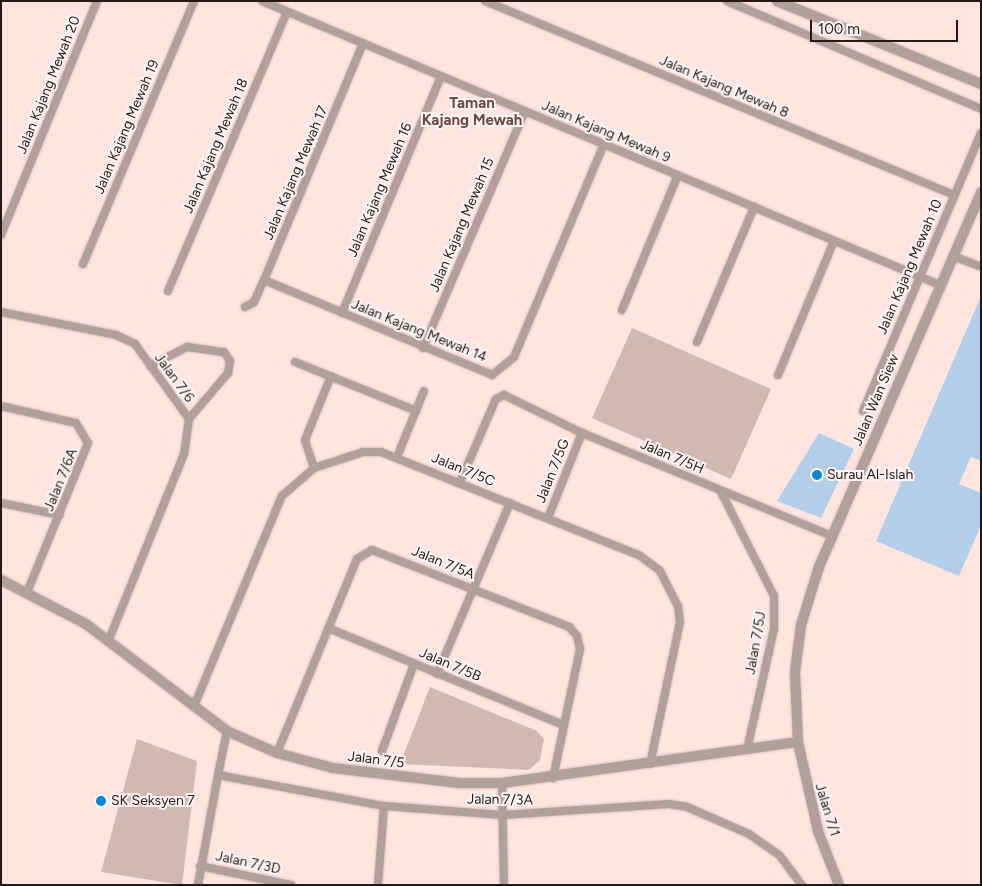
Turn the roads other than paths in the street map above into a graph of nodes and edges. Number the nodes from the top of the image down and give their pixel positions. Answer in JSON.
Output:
{"nodes":[{"id":1,"x":97,"y":1,"type":"edge"},
{"id":2,"x":194,"y":1,"type":"edge"},
{"id":3,"x":262,"y":1,"type":"edge"},
{"id":4,"x":485,"y":1,"type":"edge"},
{"id":5,"x":727,"y":1,"type":"edge"},
{"id":6,"x":777,"y":1,"type":"edge"},
{"id":7,"x":287,"y":12,"type":"junction"},
{"id":8,"x":363,"y":43,"type":"junction"},
{"id":9,"x":441,"y":76,"type":"junction"},
{"id":10,"x":981,"y":84,"type":"edge"},
{"id":11,"x":981,"y":109,"type":"edge"},
{"id":12,"x":524,"y":111,"type":"junction"},
{"id":13,"x":981,"y":133,"type":"edge"},
{"id":14,"x":604,"y":144,"type":"junction"},
{"id":15,"x":678,"y":175,"type":"junction"},
{"id":16,"x":981,"y":192,"type":"edge"},
{"id":17,"x":954,"y":195,"type":"junction"},
{"id":18,"x":754,"y":207,"type":"junction"},
{"id":19,"x":1,"y":234,"type":"edge"},
{"id":20,"x":834,"y":240,"type":"junction"},
{"id":21,"x":953,"y":256,"type":"junction"},
{"id":22,"x":83,"y":264,"type":"dead end"},
{"id":23,"x":981,"y":268,"type":"edge"},
{"id":24,"x":920,"y":276,"type":"junction"},
{"id":25,"x":264,"y":280,"type":"junction"},
{"id":26,"x":940,"y":285,"type":"junction"},
{"id":27,"x":168,"y":291,"type":"dead end"},
{"id":28,"x":245,"y":307,"type":"dead end"},
{"id":29,"x":622,"y":310,"type":"dead end"},
{"id":30,"x":1,"y":312,"type":"edge"},
{"id":31,"x":342,"y":313,"type":"junction"},
{"id":32,"x":697,"y":342,"type":"dead end"},
{"id":33,"x":423,"y":348,"type":"junction"},
{"id":34,"x":295,"y":362,"type":"dead end"},
{"id":35,"x":150,"y":366,"type":"junction"},
{"id":36,"x":778,"y":375,"type":"dead end"},
{"id":37,"x":331,"y":376,"type":"junction"},
{"id":38,"x":424,"y":391,"type":"dead end"},
{"id":39,"x":1,"y":406,"type":"edge"},
{"id":40,"x":416,"y":411,"type":"junction"},
{"id":41,"x":863,"y":411,"type":"dead end"},
{"id":42,"x":189,"y":419,"type":"junction"},
{"id":43,"x":582,"y":433,"type":"junction"},
{"id":44,"x":397,"y":457,"type":"junction"},
{"id":45,"x":314,"y":468,"type":"junction"},
{"id":46,"x":460,"y":482,"type":"junction"},
{"id":47,"x":722,"y":492,"type":"junction"},
{"id":48,"x":1,"y":503,"type":"edge"},
{"id":49,"x":510,"y":503,"type":"junction"},
{"id":50,"x":60,"y":516,"type":"junction"},
{"id":51,"x":548,"y":518,"type":"junction"},
{"id":52,"x":832,"y":536,"type":"junction"},
{"id":53,"x":1,"y":580,"type":"edge"},
{"id":54,"x":474,"y":589,"type":"junction"},
{"id":55,"x":28,"y":590,"type":"junction"},
{"id":56,"x":328,"y":628,"type":"junction"},
{"id":57,"x":109,"y":640,"type":"junction"},
{"id":58,"x":414,"y":664,"type":"junction"},
{"id":59,"x":437,"y":674,"type":"junction"},
{"id":60,"x":194,"y":706,"type":"junction"},
{"id":61,"x":563,"y":725,"type":"junction"},
{"id":62,"x":227,"y":731,"type":"junction"},
{"id":63,"x":798,"y":742,"type":"junction"},
{"id":64,"x":747,"y":750,"type":"junction"},
{"id":65,"x":382,"y":751,"type":"dead end"},
{"id":66,"x":277,"y":753,"type":"junction"},
{"id":67,"x":650,"y":764,"type":"junction"},
{"id":68,"x":218,"y":775,"type":"junction"},
{"id":69,"x":553,"y":778,"type":"junction"},
{"id":70,"x":502,"y":783,"type":"junction"},
{"id":71,"x":384,"y":806,"type":"junction"},
{"id":72,"x":503,"y":816,"type":"junction"},
{"id":73,"x":200,"y":866,"type":"junction"},
{"id":74,"x":198,"y":885,"type":"edge"},
{"id":75,"x":291,"y":885,"type":"edge"},
{"id":76,"x":378,"y":885,"type":"edge"},
{"id":77,"x":504,"y":885,"type":"edge"},
{"id":78,"x":802,"y":885,"type":"edge"},
{"id":79,"x":839,"y":885,"type":"edge"}],
"edges":[{"from":1,"to":19,"type":"street","name":"Jalan Kajang Mewah 20"},
{"from":2,"to":22,"type":"street","name":"Jalan Kajang Mewah 19"},
{"from":3,"to":7,"type":"street","name":"Jalan Kajang Mewah 9"},
{"from":4,"to":17,"type":"street","name":"Jalan Kajang Mewah 8"},
{"from":5,"to":11,"type":"street"},
{"from":6,"to":10,"type":"street"},
{"from":7,"to":8,"type":"street","name":"Jalan Kajang Mewah 9"},
{"from":7,"to":27,"type":"street","name":"Jalan Kajang Mewah 18"},
{"from":8,"to":9,"type":"street","name":"Jalan Kajang Mewah 9"},
{"from":8,"to":25,"type":"street","name":"Jalan Kajang Mewah 17"},
{"from":9,"to":12,"type":"street","name":"Jalan Kajang Mewah 9"},
{"from":9,"to":31,"type":"street","name":"Jalan Kajang Mewah 16"},
{"from":12,"to":14,"type":"street","name":"Jalan Kajang Mewah 9"},
{"from":12,"to":33,"type":"street","name":"Jalan Kajang Mewah 15"},
{"from":13,"to":17,"type":"street","name":"Jalan Kajang Mewah 10"},
{"from":14,"to":15,"type":"street","name":"Jalan Kajang Mewah 9"},
{"from":14,"to":33,"type":"street","name":"Jalan Kajang Mewah 14"},
{"from":15,"to":18,"type":"street","name":"Jalan Kajang Mewah 9"},
{"from":15,"to":29,"type":"street"},
{"from":16,"to":21,"type":"street","name":"Jalan Wan Siew"},
{"from":17,"to":24,"type":"street","name":"Jalan Kajang Mewah 10"},
{"from":18,"to":20,"type":"street","name":"Jalan Kajang Mewah 9"},
{"from":18,"to":32,"type":"street"},
{"from":20,"to":24,"type":"street","name":"Jalan Kajang Mewah 9"},
{"from":20,"to":36,"type":"street"},
{"from":21,"to":23,"type":"street"},
{"from":21,"to":26,"type":"street","name":"Jalan Wan Siew"},
{"from":24,"to":26,"type":"street","name":"Jalan Kajang Mewah 9"},
{"from":24,"to":41,"type":"street","name":"Jalan Kajang Mewah 10"},
{"from":25,"to":28,"type":"street","name":"Jalan Kajang Mewah 17"},
{"from":25,"to":31,"type":"street","name":"Jalan Kajang Mewah 14"},
{"from":26,"to":52,"type":"street","name":"Jalan Wan Siew"},
{"from":30,"to":35,"type":"street","name":"Jalan 7/6"},
{"from":31,"to":33,"type":"street","name":"Jalan Kajang Mewah 14"},
{"from":34,"to":37,"type":"street"},
{"from":35,"to":42,"type":"street","name":"Jalan 7/6"},
{"from":35,"to":42,"type":"street"},
{"from":37,"to":40,"type":"street"},
{"from":37,"to":45,"type":"street"},
{"from":38,"to":40,"type":"street"},
{"from":39,"to":50,"type":"street","name":"Jalan 7/6A"},
{"from":40,"to":44,"type":"street"},
{"from":42,"to":57,"type":"street","name":"Jalan 7/6"},
{"from":43,"to":46,"type":"street","name":"Jalan 7/5H"},
{"from":43,"to":47,"type":"street","name":"Jalan 7/5H"},
{"from":43,"to":51,"type":"street","name":"Jalan 7/5G"},
{"from":44,"to":45,"type":"street","name":"Jalan 7/5C"},
{"from":44,"to":46,"type":"street","name":"Jalan 7/5C"},
{"from":45,"to":60,"type":"street","name":"Jalan 7/5C"},
{"from":46,"to":49,"type":"street","name":"Jalan 7/5C"},
{"from":47,"to":52,"type":"street","name":"Jalan 7/5H"},
{"from":47,"to":64,"type":"street","name":"Jalan 7/5J"},
{"from":48,"to":50,"type":"street"},
{"from":49,"to":51,"type":"street","name":"Jalan 7/5C"},
{"from":49,"to":54,"type":"street"},
{"from":50,"to":55,"type":"street","name":"Jalan 7/6A"},
{"from":51,"to":67,"type":"street","name":"Jalan 7/5C"},
{"from":52,"to":63,"type":"street","name":"Jalan Wan Siew"},
{"from":53,"to":55,"type":"street","name":"Jalan 7/5"},
{"from":54,"to":56,"type":"street","name":"Jalan 7/5A"},
{"from":54,"to":59,"type":"street"},
{"from":54,"to":61,"type":"street","name":"Jalan 7/5A"},
{"from":55,"to":57,"type":"street","name":"Jalan 7/5"},
{"from":56,"to":58,"type":"street","name":"Jalan 7/5B"},
{"from":56,"to":66,"type":"street","name":"Jalan 7/5A"},
{"from":57,"to":60,"type":"street","name":"Jalan 7/5"},
{"from":58,"to":59,"type":"street","name":"Jalan 7/5B"},
{"from":58,"to":65,"type":"street"},
{"from":59,"to":61,"type":"street","name":"Jalan 7/5B"},
{"from":60,"to":62,"type":"street","name":"Jalan 7/5"},
{"from":61,"to":69,"type":"street","name":"Jalan 7/5A"},
{"from":62,"to":66,"type":"street","name":"Jalan 7/5"},
{"from":62,"to":68,"type":"street"},
{"from":63,"to":64,"type":"street","name":"Jalan 7/5"},
{"from":63,"to":79,"type":"street","name":"Jalan 7/1"},
{"from":64,"to":67,"type":"street","name":"Jalan 7/5"},
{"from":66,"to":70,"type":"street","name":"Jalan 7/5"},
{"from":67,"to":69,"type":"street","name":"Jalan 7/5"},
{"from":68,"to":71,"type":"street","name":"Jalan 7/3A"},
{"from":68,"to":73,"type":"street"},
{"from":69,"to":70,"type":"street","name":"Jalan 7/5"},
{"from":70,"to":72,"type":"street"},
{"from":71,"to":72,"type":"street","name":"Jalan 7/3A"},
{"from":71,"to":76,"type":"street"},
{"from":72,"to":77,"type":"street"},
{"from":72,"to":78,"type":"street","name":"Jalan 7/3A"},
{"from":73,"to":74,"type":"street"},
{"from":73,"to":75,"type":"street","name":"Jalan 7/3D"}]}
